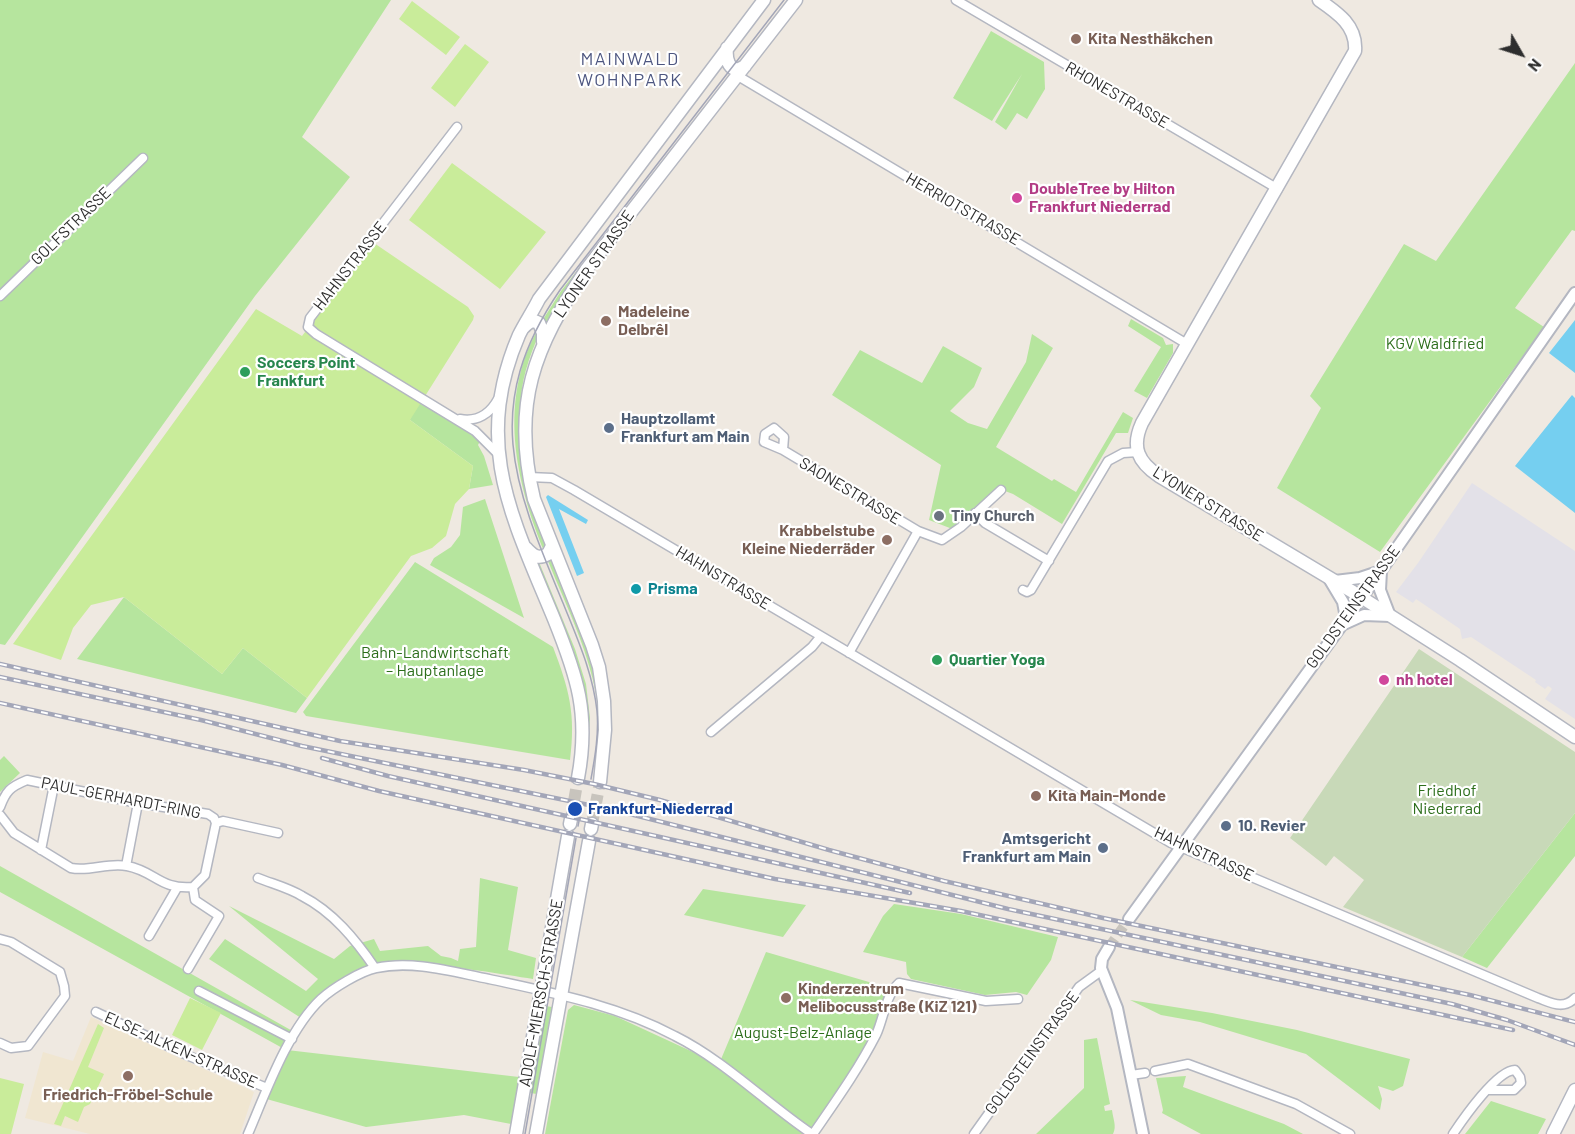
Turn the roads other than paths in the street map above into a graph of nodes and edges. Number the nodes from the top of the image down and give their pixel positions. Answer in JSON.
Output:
{"nodes":[{"id":1,"x":764,"y":0,"type":"edge"},
{"id":2,"x":796,"y":0,"type":"edge"},
{"id":3,"x":956,"y":0,"type":"edge"},
{"id":4,"x":1319,"y":0,"type":"edge"},
{"id":5,"x":727,"y":48,"type":"junction"},
{"id":6,"x":742,"y":71,"type":"junction"},
{"id":7,"x":457,"y":127,"type":"dead end"},
{"id":8,"x":143,"y":158,"type":"dead end"},
{"id":9,"x":1278,"y":189,"type":"junction"},
{"id":10,"x":1575,"y":293,"type":"edge"},
{"id":11,"x":0,"y":296,"type":"edge"},
{"id":12,"x":520,"y":332,"type":"junction"},
{"id":13,"x":1187,"y":344,"type":"junction"},
{"id":14,"x":543,"y":346,"type":"junction"},
{"id":15,"x":500,"y":396,"type":"junction"},
{"id":16,"x":455,"y":418,"type":"junction"},
{"id":17,"x":783,"y":450,"type":"dead end"},
{"id":18,"x":1138,"y":452,"type":"junction"},
{"id":19,"x":499,"y":455,"type":"junction"},
{"id":20,"x":529,"y":477,"type":"junction"},
{"id":21,"x":1002,"y":490,"type":"dead end"},
{"id":22,"x":975,"y":513,"type":"junction"},
{"id":23,"x":918,"y":531,"type":"junction"},
{"id":24,"x":552,"y":546,"type":"junction"},
{"id":25,"x":525,"y":547,"type":"junction"},
{"id":26,"x":1049,"y":561,"type":"junction"},
{"id":27,"x":1381,"y":571,"type":"junction"},
{"id":28,"x":1331,"y":579,"type":"junction"},
{"id":29,"x":1023,"y":590,"type":"dead end"},
{"id":30,"x":1362,"y":597,"type":"junction"},
{"id":31,"x":1390,"y":616,"type":"junction"},
{"id":32,"x":1342,"y":622,"type":"junction"},
{"id":33,"x":821,"y":636,"type":"junction"},
{"id":34,"x":849,"y":653,"type":"junction"},
{"id":35,"x":711,"y":732,"type":"dead end"},
{"id":36,"x":1575,"y":737,"type":"edge"},
{"id":37,"x":578,"y":778,"type":"tunnel mouth"},
{"id":38,"x":600,"y":782,"type":"tunnel mouth"},
{"id":39,"x":54,"y":785,"type":"junction"},
{"id":40,"x":138,"y":803,"type":"junction"},
{"id":41,"x":0,"y":807,"type":"edge"},
{"id":42,"x":0,"y":815,"type":"edge"},
{"id":43,"x":216,"y":823,"type":"junction"},
{"id":44,"x":569,"y":826,"type":"tunnel mouth"},
{"id":45,"x":591,"y":831,"type":"tunnel mouth"},
{"id":46,"x":278,"y":833,"type":"dead end"},
{"id":47,"x":1182,"y":847,"type":"junction"},
{"id":48,"x":40,"y":850,"type":"junction"},
{"id":49,"x":126,"y":866,"type":"junction"},
{"id":50,"x":258,"y":878,"type":"dead end"},
{"id":51,"x":193,"y":887,"type":"junction"},
{"id":52,"x":177,"y":888,"type":"junction"},
{"id":53,"x":1129,"y":919,"type":"tunnel mouth"},
{"id":54,"x":149,"y":936,"type":"dead end"},
{"id":55,"x":0,"y":939,"type":"edge"},
{"id":56,"x":1109,"y":947,"type":"tunnel mouth"},
{"id":57,"x":375,"y":968,"type":"junction"},
{"id":58,"x":188,"y":969,"type":"dead end"},
{"id":59,"x":1101,"y":971,"type":"junction"},
{"id":60,"x":542,"y":990,"type":"junction"},
{"id":61,"x":199,"y":991,"type":"dead end"},
{"id":62,"x":562,"y":995,"type":"junction"},
{"id":63,"x":1575,"y":998,"type":"edge"},
{"id":64,"x":1018,"y":999,"type":"dead end"},
{"id":65,"x":96,"y":1012,"type":"dead end"},
{"id":66,"x":292,"y":1039,"type":"junction"},
{"id":67,"x":0,"y":1043,"type":"edge"},
{"id":68,"x":1155,"y":1071,"type":"dead end"},
{"id":69,"x":1145,"y":1073,"type":"dead end"},
{"id":70,"x":1131,"y":1075,"type":"junction"},
{"id":71,"x":267,"y":1088,"type":"junction"},
{"id":72,"x":1487,"y":1090,"type":"dead end"},
{"id":73,"x":1574,"y":1094,"type":"edge"},
{"id":74,"x":248,"y":1134,"type":"edge"},
{"id":75,"x":516,"y":1134,"type":"edge"},
{"id":76,"x":536,"y":1134,"type":"edge"},
{"id":77,"x":812,"y":1134,"type":"edge"},
{"id":78,"x":975,"y":1134,"type":"edge"},
{"id":79,"x":1143,"y":1134,"type":"edge"},
{"id":80,"x":1350,"y":1134,"type":"edge"},
{"id":81,"x":1453,"y":1134,"type":"edge"},
{"id":82,"x":1553,"y":1134,"type":"edge"}],
"edges":[{"from":1,"to":5,"type":"main road","name":"LYONER STRASSE"},
{"from":2,"to":6,"type":"main road","name":"LYONER STRASSE"},
{"from":3,"to":9,"type":"street","name":"RHONESTRASSE"},
{"from":4,"to":9,"type":"main road","name":"LYONER STRASSE"},
{"from":5,"to":6,"type":"main road"},
{"from":5,"to":12,"type":"main road","name":"LYONER STRASSE"},
{"from":6,"to":13,"type":"street","name":"HERRIOTSTRASSE"},
{"from":6,"to":14,"type":"main road","name":"LYONER STRASSE"},
{"from":7,"to":16,"type":"street","name":"HAHNSTRASSE"},
{"from":8,"to":11,"type":"street","name":"GOLFSTRASSE"},
{"from":9,"to":13,"type":"main road","name":"LYONER STRASSE"},
{"from":10,"to":27,"type":"street","name":"GOLDSTEINSTRASSE"},
{"from":12,"to":14,"type":"main road"},
{"from":12,"to":15,"type":"main road","name":"LYONER STRASSE"},
{"from":13,"to":18,"type":"main road","name":"LYONER STRASSE"},
{"from":14,"to":20,"type":"main road","name":"LYONER STRASSE"},
{"from":15,"to":16,"type":"street"},
{"from":15,"to":19,"type":"main road","name":"LYONER STRASSE"},
{"from":16,"to":19,"type":"street","name":"HAHNSTRASSE"},
{"from":17,"to":23,"type":"street","name":"SAONESTRASSE"},
{"from":18,"to":26,"type":"street"},
{"from":18,"to":28,"type":"main road","name":"LYONER STRASSE"},
{"from":19,"to":25,"type":"main road","name":"LYONER STRASSE"},
{"from":20,"to":24,"type":"main road","name":"LYONER STRASSE"},
{"from":20,"to":33,"type":"street","name":"HAHNSTRASSE"},
{"from":21,"to":22,"type":"street","name":"SAONESTRASSE"},
{"from":22,"to":23,"type":"street","name":"SAONESTRASSE"},
{"from":22,"to":26,"type":"street"},
{"from":23,"to":34,"type":"street","name":"SAONESTRASSE"},
{"from":24,"to":25,"type":"main road"},
{"from":24,"to":38,"type":"main road","name":"LYONER STRASSE"},
{"from":25,"to":37,"type":"main road","name":"LYONER STRASSE"},
{"from":26,"to":29,"type":"street"},
{"from":27,"to":28,"type":"street"},
{"from":27,"to":30,"type":"street","name":"GOLDSTEINSTRASSE"},
{"from":27,"to":31,"type":"street"},
{"from":28,"to":30,"type":"main road","name":"LYONER STRASSE"},
{"from":28,"to":32,"type":"street"},
{"from":30,"to":31,"type":"main road","name":"LYONER STRASSE"},
{"from":30,"to":32,"type":"street","name":"GOLDSTEINSTRASSE"},
{"from":31,"to":32,"type":"street"},
{"from":31,"to":36,"type":"main road","name":"LYONER STRASSE"},
{"from":32,"to":47,"type":"street","name":"GOLDSTEINSTRASSE"},
{"from":33,"to":34,"type":"street","name":"HAHNSTRASSE"},
{"from":33,"to":35,"type":"street"},
{"from":34,"to":47,"type":"street","name":"HAHNSTRASSE"},
{"from":39,"to":40,"type":"street","name":"PAUL-GERHARDT-RING"},
{"from":39,"to":41,"type":"street","name":"PAUL-GERHARDT-RING"},
{"from":39,"to":48,"type":"street"},
{"from":40,"to":43,"type":"street","name":"PAUL-GERHARDT-RING"},
{"from":40,"to":49,"type":"street"},
{"from":42,"to":48,"type":"street"},
{"from":43,"to":46,"type":"street","name":"PAUL-GERHARDT-RING"},
{"from":43,"to":51,"type":"street","name":"PAUL-GERHARDT-RING"},
{"from":44,"to":60,"type":"main road","name":"ADOLF-MIERSCH-STRASSE"},
{"from":45,"to":62,"type":"main road","name":"ADOLF-MIERSCH-STRASSE"},
{"from":47,"to":53,"type":"street","name":"GOLDSTEINSTRASSE"},
{"from":47,"to":63,"type":"street","name":"HAHNSTRASSE"},
{"from":48,"to":49,"type":"street"},
{"from":49,"to":52,"type":"street"},
{"from":50,"to":57,"type":"street"},
{"from":51,"to":52,"type":"street"},
{"from":51,"to":58,"type":"street"},
{"from":52,"to":54,"type":"street"},
{"from":55,"to":67,"type":"street"},
{"from":56,"to":59,"type":"street"},
{"from":57,"to":60,"type":"street"},
{"from":57,"to":66,"type":"street"},
{"from":59,"to":70,"type":"street"},
{"from":59,"to":78,"type":"street","name":"GOLDSTEINSTRASSE"},
{"from":60,"to":62,"type":"street"},
{"from":60,"to":75,"type":"main road","name":"ADOLF-MIERSCH-STRASSE"},
{"from":61,"to":66,"type":"street"},
{"from":62,"to":76,"type":"main road","name":"ADOLF-MIERSCH-STRASSE"},
{"from":62,"to":77,"type":"street"},
{"from":64,"to":77,"type":"street"},
{"from":65,"to":71,"type":"street","name":"ELSE-ALKEN-STRASSE"},
{"from":66,"to":71,"type":"street"},
{"from":68,"to":80,"type":"street"},
{"from":69,"to":70,"type":"street"},
{"from":70,"to":79,"type":"street"},
{"from":71,"to":74,"type":"street"},
{"from":72,"to":81,"type":"street"},
{"from":73,"to":82,"type":"main road"}]}
